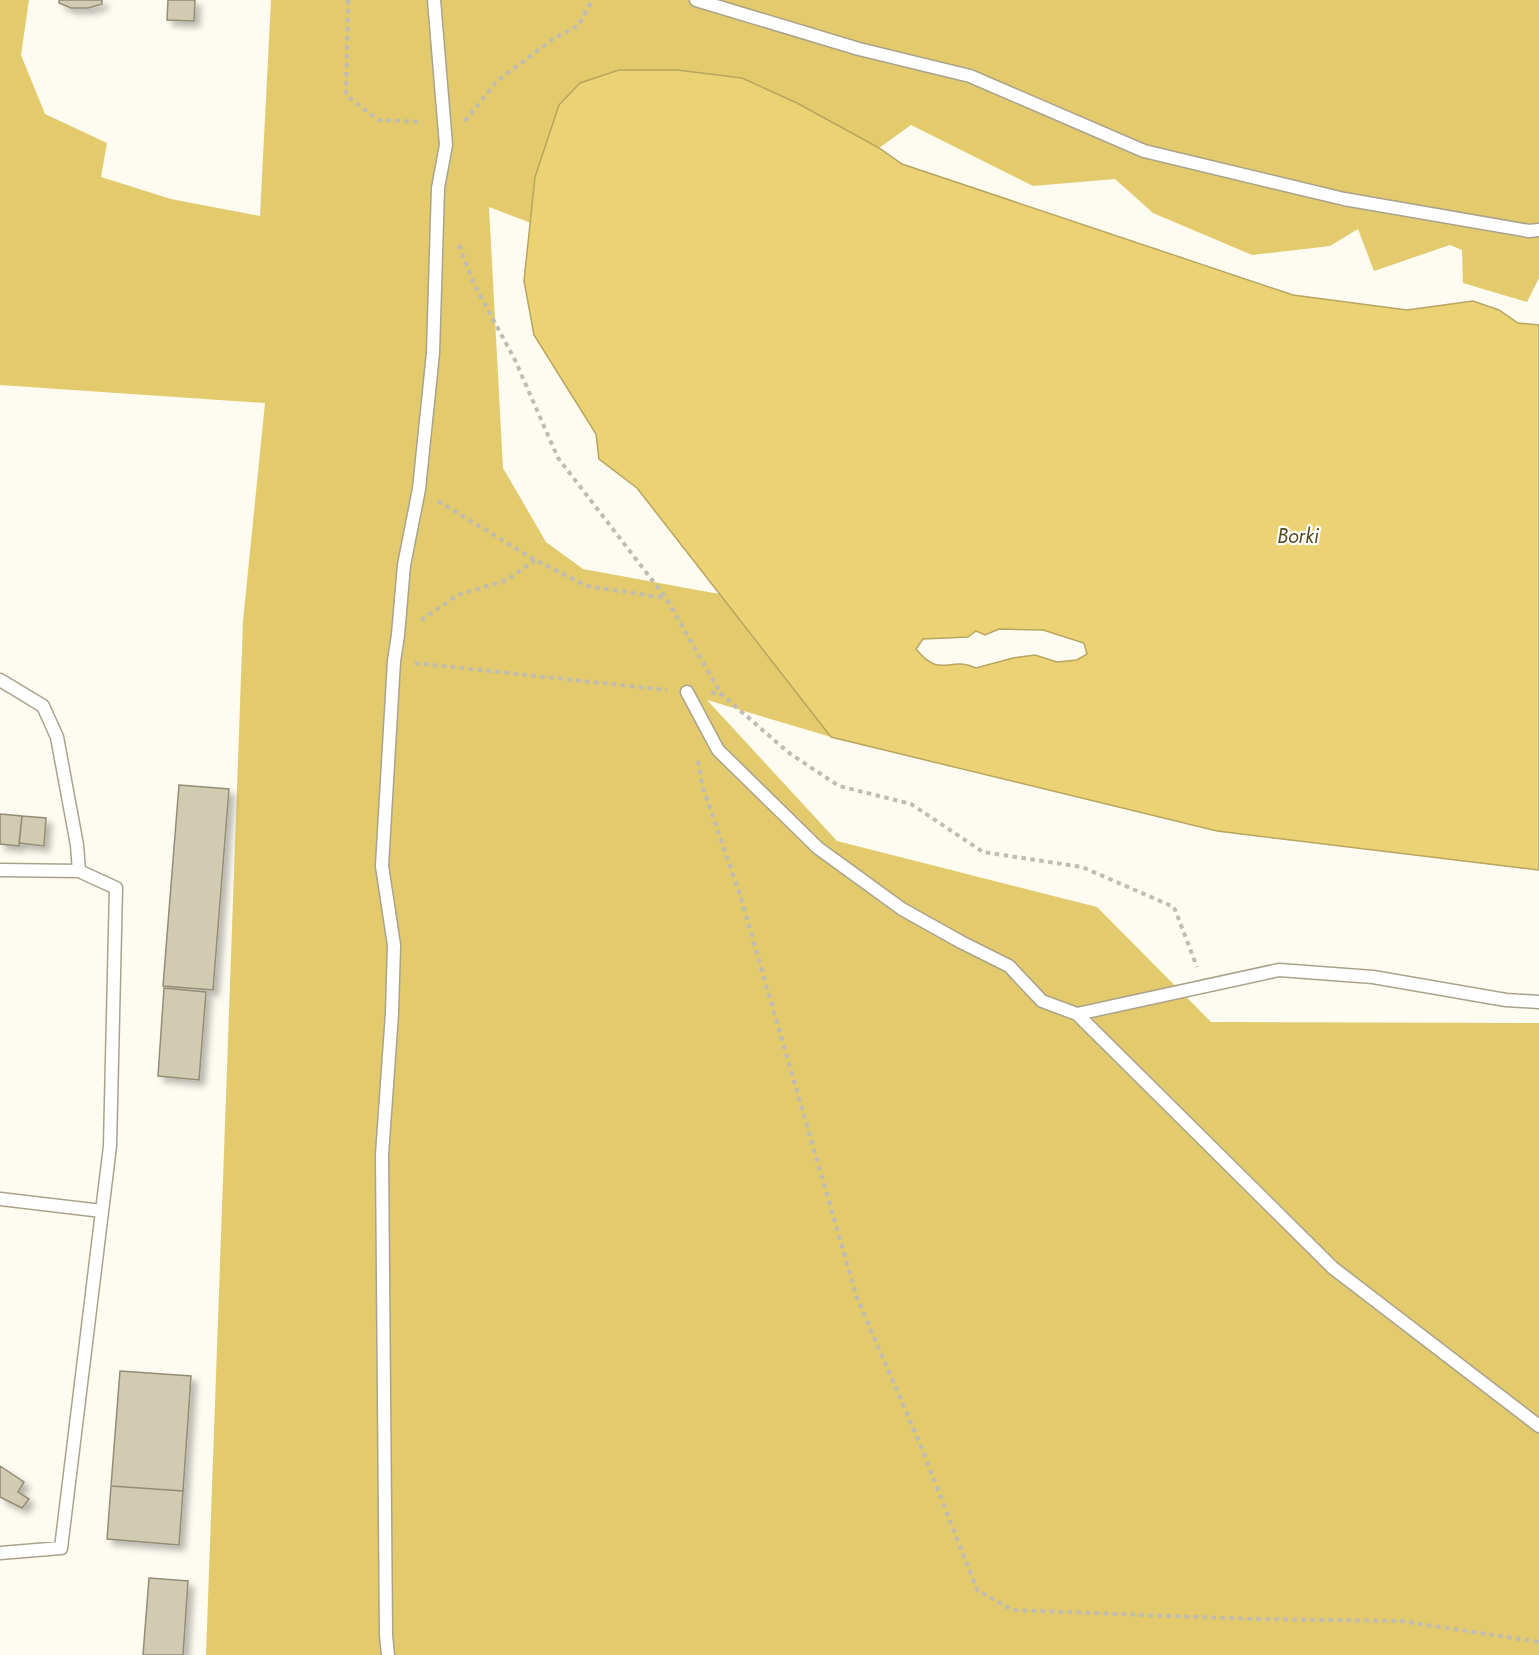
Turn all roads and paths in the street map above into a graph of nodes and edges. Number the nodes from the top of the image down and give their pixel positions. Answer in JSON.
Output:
{"nodes":[{"id":1,"x":348,"y":0,"type":"edge"},
{"id":2,"x":434,"y":0,"type":"edge"},
{"id":3,"x":592,"y":0,"type":"edge"},
{"id":4,"x":696,"y":0,"type":"edge"},
{"id":5,"x":445,"y":123,"type":"junction"},
{"id":6,"x":446,"y":145,"type":"junction"},
{"id":7,"x":1539,"y":230,"type":"edge"},
{"id":8,"x":458,"y":242,"type":"dead end"},
{"id":9,"x":419,"y":489,"type":"junction"},
{"id":10,"x":535,"y":560,"type":"junction"},
{"id":11,"x":666,"y":598,"type":"junction"},
{"id":12,"x":398,"y":635,"type":"junction"},
{"id":13,"x":394,"y":661,"type":"junction"},
{"id":14,"x":0,"y":680,"type":"edge"},
{"id":15,"x":687,"y":692,"type":"junction"},
{"id":16,"x":720,"y":693,"type":"junction"},
{"id":17,"x":696,"y":750,"type":"dead end"},
{"id":18,"x":0,"y":870,"type":"edge"},
{"id":19,"x":79,"y":871,"type":"junction"},
{"id":20,"x":1204,"y":987,"type":"junction"},
{"id":21,"x":1539,"y":1002,"type":"edge"},
{"id":22,"x":1077,"y":1014,"type":"junction"},
{"id":23,"x":0,"y":1199,"type":"edge"},
{"id":24,"x":102,"y":1212,"type":"junction"},
{"id":25,"x":1539,"y":1426,"type":"edge"},
{"id":26,"x":0,"y":1552,"type":"edge"},
{"id":27,"x":1539,"y":1642,"type":"edge"},
{"id":28,"x":388,"y":1655,"type":"edge"}],
"edges":[{"from":1,"to":5,"type":"path"},
{"from":2,"to":5,"type":"lane"},
{"from":3,"to":6,"type":"path"},
{"from":4,"to":7,"type":"lane"},
{"from":5,"to":6,"type":"lane"},
{"from":6,"to":9,"type":"lane"},
{"from":8,"to":11,"type":"path"},
{"from":9,"to":10,"type":"path"},
{"from":9,"to":12,"type":"lane"},
{"from":10,"to":11,"type":"path"},
{"from":10,"to":12,"type":"path"},
{"from":11,"to":16,"type":"path"},
{"from":12,"to":13,"type":"lane"},
{"from":13,"to":15,"type":"path"},
{"from":13,"to":28,"type":"lane"},
{"from":14,"to":19,"type":"lane"},
{"from":15,"to":16,"type":"path"},
{"from":15,"to":22,"type":"lane"},
{"from":16,"to":20,"type":"path"},
{"from":17,"to":27,"type":"path"},
{"from":18,"to":19,"type":"lane"},
{"from":19,"to":24,"type":"lane"},
{"from":20,"to":21,"type":"lane"},
{"from":20,"to":22,"type":"lane"},
{"from":22,"to":25,"type":"lane"},
{"from":23,"to":24,"type":"lane"},
{"from":24,"to":26,"type":"lane"}]}
